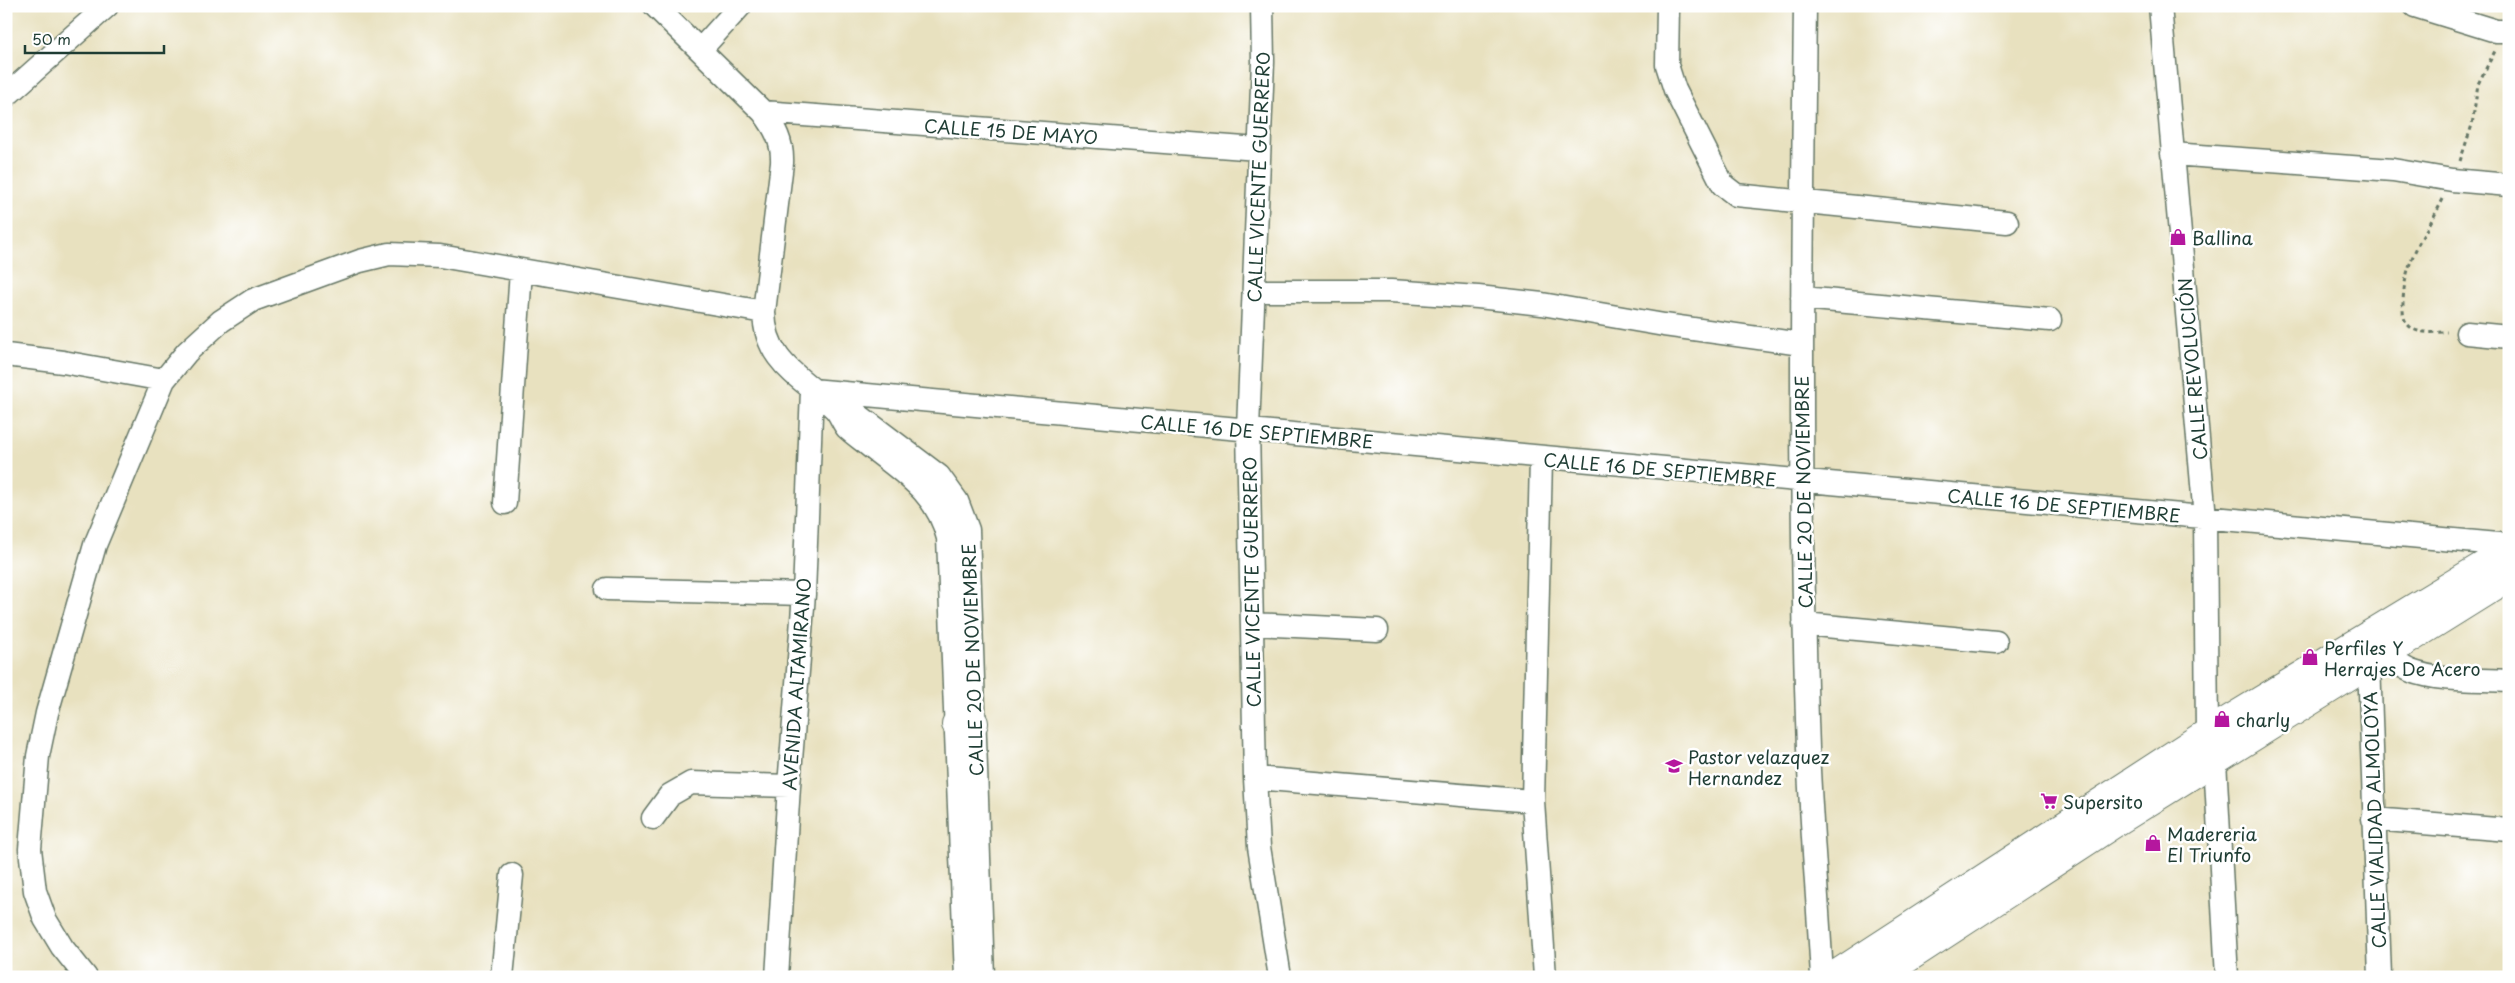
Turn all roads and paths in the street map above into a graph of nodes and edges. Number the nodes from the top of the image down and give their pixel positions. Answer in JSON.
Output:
{"nodes":[{"id":1,"x":655,"y":6,"type":"edge"},
{"id":2,"x":740,"y":6,"type":"edge"},
{"id":3,"x":1262,"y":6,"type":"edge"},
{"id":4,"x":1668,"y":6,"type":"edge"},
{"id":5,"x":1805,"y":6,"type":"edge"},
{"id":6,"x":2160,"y":6,"type":"edge"},
{"id":7,"x":2415,"y":6,"type":"edge"},
{"id":8,"x":93,"y":11,"type":"edge"},
{"id":9,"x":2508,"y":32,"type":"edge"},
{"id":10,"x":701,"y":50,"type":"junction"},
{"id":11,"x":8,"y":90,"type":"edge"},
{"id":12,"x":763,"y":112,"type":"junction"},
{"id":13,"x":1258,"y":149,"type":"junction"},
{"id":14,"x":2172,"y":154,"type":"junction"},
{"id":15,"x":2452,"y":180,"type":"junction"},
{"id":16,"x":2509,"y":185,"type":"edge"},
{"id":17,"x":1802,"y":201,"type":"junction"},
{"id":18,"x":2007,"y":222,"type":"dead end"},
{"id":19,"x":521,"y":271,"type":"junction"},
{"id":20,"x":1254,"y":291,"type":"junction"},
{"id":21,"x":1802,"y":298,"type":"junction"},
{"id":22,"x":764,"y":312,"type":"junction"},
{"id":23,"x":2050,"y":320,"type":"dead end"},
{"id":24,"x":2467,"y":333,"type":"joint"},
{"id":25,"x":2509,"y":337,"type":"edge"},
{"id":26,"x":1801,"y":344,"type":"junction"},
{"id":27,"x":6,"y":355,"type":"edge"},
{"id":28,"x":164,"y":380,"type":"junction"},
{"id":29,"x":812,"y":390,"type":"junction"},
{"id":30,"x":1248,"y":429,"type":"junction"},
{"id":31,"x":1541,"y":458,"type":"junction"},
{"id":32,"x":1804,"y":482,"type":"junction"},
{"id":33,"x":505,"y":503,"type":"dead end"},
{"id":34,"x":2205,"y":518,"type":"junction"},
{"id":35,"x":2509,"y":545,"type":"edge"},
{"id":36,"x":2509,"y":550,"type":"edge"},
{"id":37,"x":2509,"y":577,"type":"edge"},
{"id":38,"x":607,"y":589,"type":"dead end"},
{"id":39,"x":804,"y":594,"type":"junction"},
{"id":40,"x":1252,"y":624,"type":"junction"},
{"id":41,"x":1804,"y":624,"type":"junction"},
{"id":42,"x":1377,"y":630,"type":"dead end"},
{"id":43,"x":1996,"y":642,"type":"dead end"},
{"id":44,"x":2377,"y":658,"type":"junction"},
{"id":45,"x":2509,"y":681,"type":"edge"},
{"id":46,"x":965,"y":723,"type":"junction"},
{"id":47,"x":2207,"y":733,"type":"junction"},
{"id":48,"x":2214,"y":762,"type":"junction"},
{"id":49,"x":1255,"y":778,"type":"junction"},
{"id":50,"x":789,"y":786,"type":"junction"},
{"id":51,"x":1532,"y":801,"type":"junction"},
{"id":52,"x":653,"y":818,"type":"dead end"},
{"id":53,"x":2373,"y":819,"type":"junction"},
{"id":54,"x":2509,"y":830,"type":"edge"},
{"id":55,"x":2016,"y":872,"type":"junction"},
{"id":56,"x":512,"y":875,"type":"dead end"},
{"id":57,"x":86,"y":977,"type":"edge"},
{"id":58,"x":502,"y":977,"type":"edge"},
{"id":59,"x":777,"y":977,"type":"edge"},
{"id":60,"x":966,"y":977,"type":"edge"},
{"id":61,"x":983,"y":977,"type":"edge"},
{"id":62,"x":1280,"y":977,"type":"edge"},
{"id":63,"x":1545,"y":977,"type":"edge"},
{"id":64,"x":1822,"y":977,"type":"edge"},
{"id":65,"x":1832,"y":977,"type":"edge"},
{"id":66,"x":1879,"y":977,"type":"edge"},
{"id":67,"x":2227,"y":977,"type":"edge"},
{"id":68,"x":2380,"y":977,"type":"edge"}],
"edges":[{"from":1,"to":10,"type":"street","name":"CALLE 20 DE NOVIEMBRE"},
{"from":2,"to":10,"type":"street"},
{"from":3,"to":13,"type":"street","name":"CALLE VICENTE GUERRERO"},
{"from":4,"to":17,"type":"street"},
{"from":5,"to":17,"type":"street","name":"CALLE 20 DE NOVIEMBRE"},
{"from":6,"to":14,"type":"street","name":"CALLE REVOLUCIÓN"},
{"from":7,"to":9,"type":"street"},
{"from":8,"to":11,"type":"street"},
{"from":9,"to":15,"type":"path"},
{"from":10,"to":12,"type":"street","name":"CALLE 20 DE NOVIEMBRE"},
{"from":12,"to":13,"type":"street","name":"CALLE 15 DE MAYO"},
{"from":12,"to":22,"type":"street","name":"CALLE 20 DE NOVIEMBRE"},
{"from":13,"to":20,"type":"street","name":"CALLE VICENTE GUERRERO"},
{"from":14,"to":15,"type":"street"},
{"from":14,"to":34,"type":"street","name":"CALLE REVOLUCIÓN"},
{"from":15,"to":16,"type":"street"},
{"from":15,"to":24,"type":"path"},
{"from":17,"to":18,"type":"street"},
{"from":17,"to":21,"type":"street","name":"CALLE 20 DE NOVIEMBRE"},
{"from":19,"to":22,"type":"street"},
{"from":19,"to":28,"type":"street"},
{"from":19,"to":33,"type":"street"},
{"from":20,"to":26,"type":"street"},
{"from":20,"to":30,"type":"street","name":"CALLE VICENTE GUERRERO"},
{"from":21,"to":23,"type":"street"},
{"from":21,"to":26,"type":"street","name":"CALLE 20 DE NOVIEMBRE"},
{"from":22,"to":29,"type":"street","name":"CALLE 20 DE NOVIEMBRE"},
{"from":24,"to":25,"type":"street"},
{"from":26,"to":32,"type":"street","name":"CALLE 20 DE NOVIEMBRE"},
{"from":27,"to":28,"type":"street"},
{"from":28,"to":57,"type":"street"},
{"from":29,"to":30,"type":"street","name":"CALLE 16 DE SEPTIEMBRE"},
{"from":29,"to":39,"type":"street","name":"AVENIDA ALTAMIRANO"},
{"from":29,"to":46,"type":"street","name":"CALLE 20 DE NOVIEMBRE"},
{"from":30,"to":31,"type":"street","name":"CALLE 16 DE SEPTIEMBRE"},
{"from":30,"to":40,"type":"street","name":"CALLE VICENTE GUERRERO"},
{"from":31,"to":32,"type":"street","name":"CALLE 16 DE SEPTIEMBRE"},
{"from":31,"to":51,"type":"street"},
{"from":32,"to":34,"type":"street","name":"CALLE 16 DE SEPTIEMBRE"},
{"from":32,"to":41,"type":"street","name":"CALLE 20 DE NOVIEMBRE"},
{"from":34,"to":35,"type":"street","name":"CALLE 16 DE SEPTIEMBRE"},
{"from":34,"to":47,"type":"street","name":"CALLE REVOLUCIÓN"},
{"from":36,"to":47,"type":"main road"},
{"from":37,"to":44,"type":"main road"},
{"from":38,"to":39,"type":"street"},
{"from":39,"to":50,"type":"street","name":"AVENIDA ALTAMIRANO"},
{"from":40,"to":42,"type":"street"},
{"from":40,"to":49,"type":"street","name":"CALLE VICENTE GUERRERO"},
{"from":41,"to":43,"type":"street"},
{"from":41,"to":64,"type":"street","name":"CALLE 20 DE NOVIEMBRE"},
{"from":44,"to":45,"type":"street"},
{"from":44,"to":48,"type":"main road"},
{"from":44,"to":53,"type":"street","name":"CALLE VIALIDAD ALMOLOYA"},
{"from":46,"to":60,"type":"street","name":"CALLE 20 DE NOVIEMBRE"},
{"from":46,"to":61,"type":"street","name":"CALLE 20 DE NOVIEMBRE"},
{"from":47,"to":55,"type":"main road"},
{"from":48,"to":55,"type":"main road"},
{"from":48,"to":67,"type":"street"},
{"from":49,"to":51,"type":"street"},
{"from":49,"to":62,"type":"street","name":"CALLE VICENTE GUERRERO"},
{"from":50,"to":52,"type":"street"},
{"from":50,"to":59,"type":"street","name":"AVENIDA ALTAMIRANO"},
{"from":51,"to":63,"type":"street"},
{"from":53,"to":54,"type":"street"},
{"from":53,"to":68,"type":"street","name":"CALLE VIALIDAD ALMOLOYA"},
{"from":55,"to":65,"type":"main road"},
{"from":55,"to":66,"type":"main road"},
{"from":56,"to":58,"type":"street"}]}
